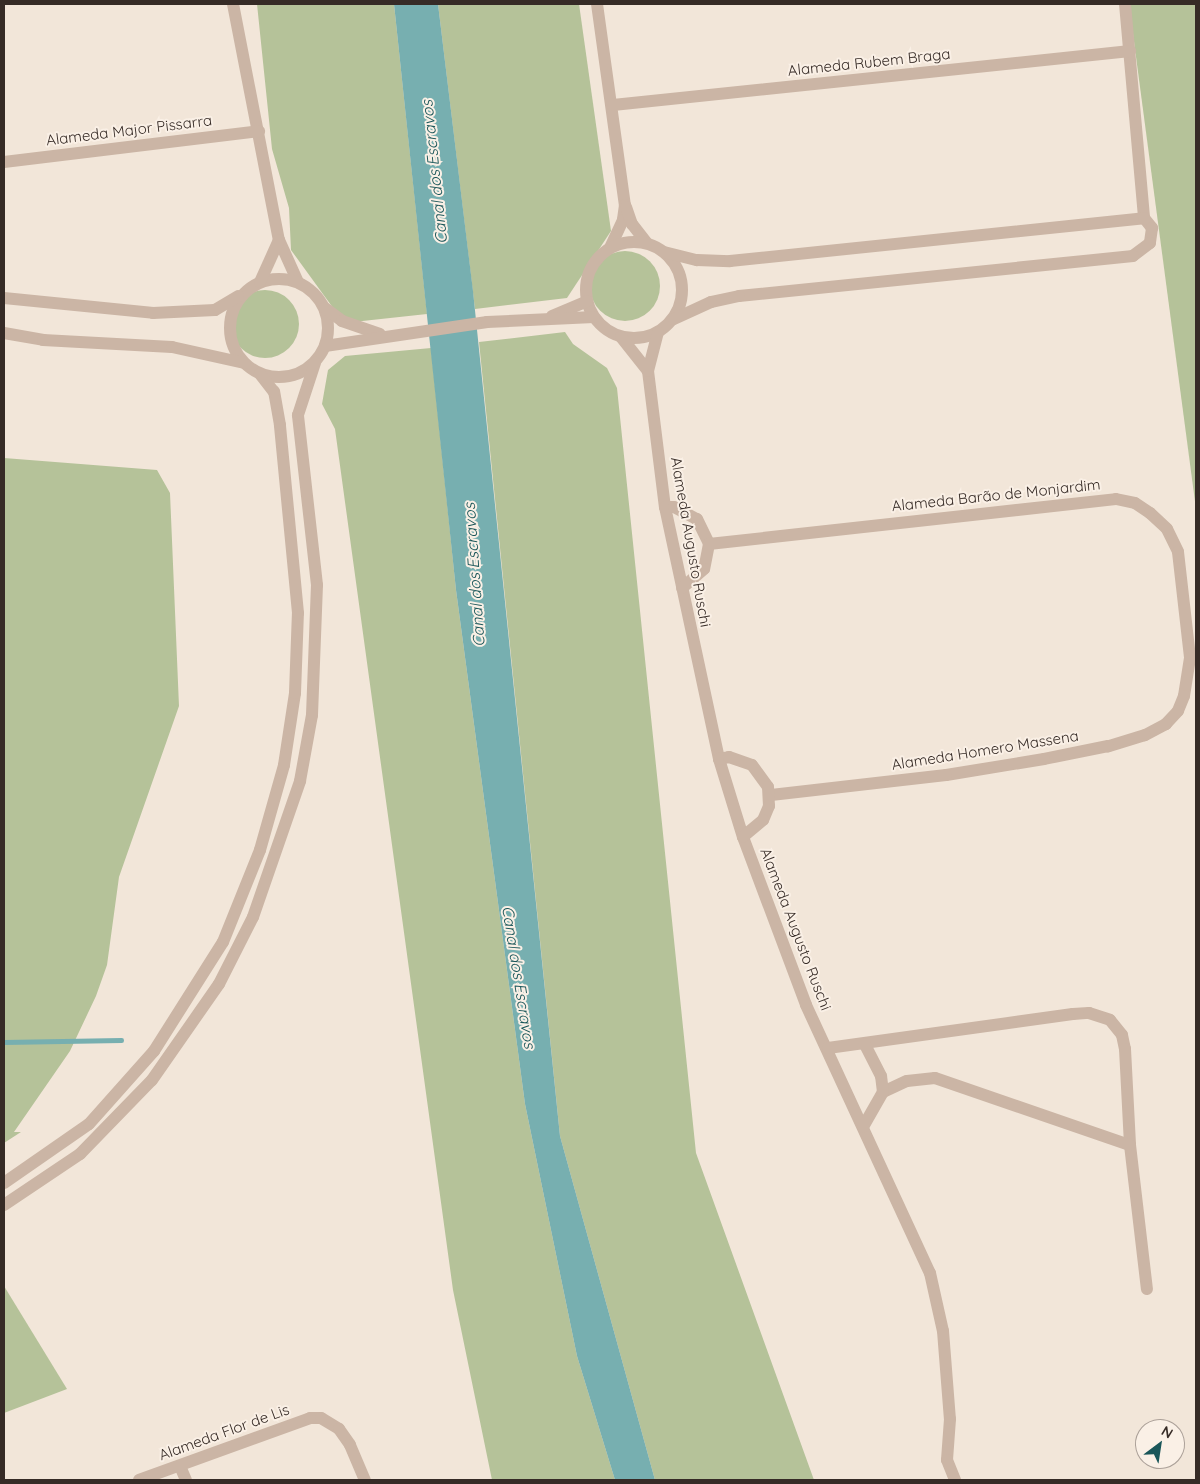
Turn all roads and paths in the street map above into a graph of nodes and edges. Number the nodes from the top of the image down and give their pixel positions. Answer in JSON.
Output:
{"nodes":[{"id":1,"x":234,"y":4,"type":"edge"},
{"id":2,"x":596,"y":4,"type":"edge"},
{"id":3,"x":1125,"y":4,"type":"edge"},
{"id":4,"x":1130,"y":51,"type":"junction"},
{"id":5,"x":613,"y":104,"type":"junction"},
{"id":6,"x":259,"y":131,"type":"junction"},
{"id":7,"x":4,"y":162,"type":"edge"},
{"id":8,"x":625,"y":205,"type":"junction"},
{"id":9,"x":1144,"y":218,"type":"junction"},
{"id":10,"x":279,"y":240,"type":"junction"},
{"id":11,"x":647,"y":243,"type":"junction"},
{"id":12,"x":610,"y":248,"type":"junction"},
{"id":13,"x":664,"y":252,"type":"junction"},
{"id":14,"x":260,"y":282,"type":"junction"},
{"id":15,"x":298,"y":282,"type":"junction"},
{"id":16,"x":244,"y":292,"type":"junction"},
{"id":17,"x":4,"y":298,"type":"edge"},
{"id":18,"x":587,"y":301,"type":"junction"},
{"id":19,"x":325,"y":308,"type":"junction"},
{"id":20,"x":552,"y":316,"type":"junction"},
{"id":21,"x":594,"y":317,"type":"junction"},
{"id":22,"x":674,"y":318,"type":"junction"},
{"id":23,"x":658,"y":332,"type":"junction"},
{"id":24,"x":4,"y":333,"type":"edge"},
{"id":25,"x":385,"y":336,"type":"junction"},
{"id":26,"x":621,"y":337,"type":"junction"},
{"id":27,"x":325,"y":346,"type":"junction"},
{"id":28,"x":315,"y":362,"type":"junction"},
{"id":29,"x":244,"y":363,"type":"junction"},
{"id":30,"x":648,"y":371,"type":"junction"},
{"id":31,"x":260,"y":374,"type":"junction"},
{"id":32,"x":665,"y":507,"type":"junction"},
{"id":33,"x":709,"y":544,"type":"junction"},
{"id":34,"x":682,"y":588,"type":"junction"},
{"id":35,"x":1184,"y":696,"type":"joint"},
{"id":36,"x":719,"y":759,"type":"junction"},
{"id":37,"x":771,"y":795,"type":"junction"},
{"id":38,"x":743,"y":837,"type":"junction"},
{"id":39,"x":865,"y":1044,"type":"junction"},
{"id":40,"x":828,"y":1048,"type":"junction"},
{"id":41,"x":884,"y":1092,"type":"junction"},
{"id":42,"x":863,"y":1127,"type":"junction"},
{"id":43,"x":1130,"y":1145,"type":"junction"},
{"id":44,"x":4,"y":1183,"type":"edge"},
{"id":45,"x":4,"y":1205,"type":"edge"},
{"id":46,"x":1147,"y":1289,"type":"dead end"},
{"id":47,"x":180,"y":1466,"type":"junction"},
{"id":48,"x":139,"y":1480,"type":"edge"},
{"id":49,"x":186,"y":1480,"type":"edge"},
{"id":50,"x":365,"y":1480,"type":"edge"},
{"id":51,"x":955,"y":1480,"type":"edge"}],
"edges":[{"from":1,"to":6,"type":"street"},
{"from":2,"to":5,"type":"street"},
{"from":3,"to":4,"type":"street"},
{"from":4,"to":5,"type":"street","name":"Alameda Rubem Braga"},
{"from":4,"to":9,"type":"street"},
{"from":5,"to":8,"type":"street"},
{"from":6,"to":7,"type":"street","name":"Alameda Major Pissarra"},
{"from":6,"to":10,"type":"street"},
{"from":8,"to":11,"type":"street"},
{"from":8,"to":12,"type":"street"},
{"from":9,"to":13,"type":"street"},
{"from":9,"to":22,"type":"street"},
{"from":10,"to":14,"type":"street"},
{"from":10,"to":15,"type":"street"},
{"from":11,"to":12,"type":"street"},
{"from":11,"to":13,"type":"street"},
{"from":12,"to":18,"type":"street"},
{"from":13,"to":22,"type":"street"},
{"from":14,"to":15,"type":"street"},
{"from":14,"to":16,"type":"street"},
{"from":15,"to":19,"type":"street"},
{"from":16,"to":17,"type":"street"},
{"from":16,"to":29,"type":"street"},
{"from":18,"to":20,"type":"street"},
{"from":18,"to":21,"type":"street"},
{"from":19,"to":25,"type":"street"},
{"from":19,"to":27,"type":"street"},
{"from":20,"to":21,"type":"street"},
{"from":20,"to":25,"type":"street"},
{"from":21,"to":26,"type":"street"},
{"from":22,"to":23,"type":"street"},
{"from":23,"to":26,"type":"street"},
{"from":23,"to":30,"type":"street","name":"Alameda Augusto Ruschi"},
{"from":24,"to":29,"type":"street"},
{"from":25,"to":27,"type":"street"},
{"from":26,"to":30,"type":"street"},
{"from":27,"to":28,"type":"street"},
{"from":28,"to":31,"type":"street"},
{"from":28,"to":45,"type":"street"},
{"from":29,"to":31,"type":"street"},
{"from":30,"to":32,"type":"street","name":"Alameda Augusto Ruschi"},
{"from":31,"to":44,"type":"street"},
{"from":32,"to":33,"type":"street"},
{"from":32,"to":34,"type":"street","name":"Alameda Augusto Ruschi"},
{"from":33,"to":34,"type":"street"},
{"from":33,"to":35,"type":"street","name":"Alameda Barão de Monjardim"},
{"from":34,"to":36,"type":"street","name":"Alameda Augusto Ruschi"},
{"from":35,"to":37,"type":"street","name":"Alameda Homero Massena"},
{"from":36,"to":37,"type":"street"},
{"from":36,"to":38,"type":"street","name":"Alameda Augusto Ruschi"},
{"from":37,"to":38,"type":"street"},
{"from":38,"to":40,"type":"street","name":"Alameda Augusto Ruschi"},
{"from":39,"to":40,"type":"street"},
{"from":39,"to":41,"type":"street"},
{"from":39,"to":43,"type":"street"},
{"from":40,"to":42,"type":"street","name":"Alameda Augusto Ruschi"},
{"from":41,"to":42,"type":"street"},
{"from":41,"to":43,"type":"street"},
{"from":42,"to":51,"type":"street","name":"Alameda Augusto Ruschi"},
{"from":43,"to":46,"type":"street"},
{"from":47,"to":48,"type":"street","name":"Alameda Flor de Lis"},
{"from":47,"to":49,"type":"street"},
{"from":47,"to":50,"type":"street","name":"Alameda Flor de Lis"}]}
